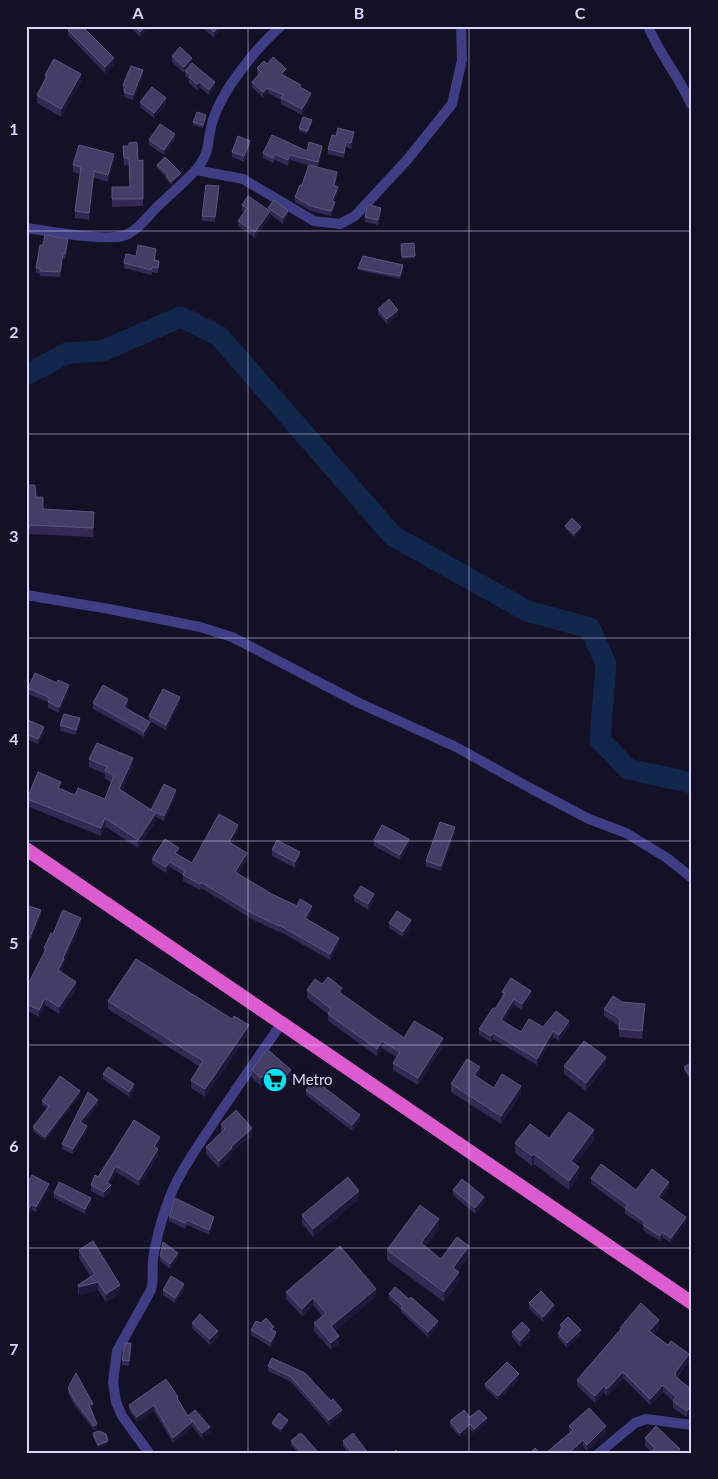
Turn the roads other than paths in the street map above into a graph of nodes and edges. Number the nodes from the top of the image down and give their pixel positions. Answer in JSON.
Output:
{"nodes":[{"id":1,"x":280,"y":26,"type":"edge"},
{"id":2,"x":461,"y":26,"type":"edge"},
{"id":3,"x":648,"y":26,"type":"edge"},
{"id":4,"x":691,"y":104,"type":"edge"},
{"id":5,"x":196,"y":170,"type":"junction"},
{"id":6,"x":26,"y":228,"type":"edge"},
{"id":7,"x":26,"y":595,"type":"edge"},
{"id":8,"x":26,"y":849,"type":"edge"},
{"id":9,"x":692,"y":878,"type":"edge"},
{"id":10,"x":281,"y":1024,"type":"junction"},
{"id":11,"x":692,"y":1303,"type":"edge"},
{"id":12,"x":692,"y":1425,"type":"edge"},
{"id":13,"x":149,"y":1453,"type":"edge"},
{"id":14,"x":599,"y":1453,"type":"edge"}],
"edges":[{"from":1,"to":5,"type":"street"},
{"from":2,"to":5,"type":"street"},
{"from":3,"to":4,"type":"street"},
{"from":5,"to":6,"type":"street"},
{"from":7,"to":9,"type":"street"},
{"from":8,"to":10,"type":"highway"},
{"from":10,"to":11,"type":"highway"},
{"from":10,"to":13,"type":"street"},
{"from":12,"to":14,"type":"street"}]}
